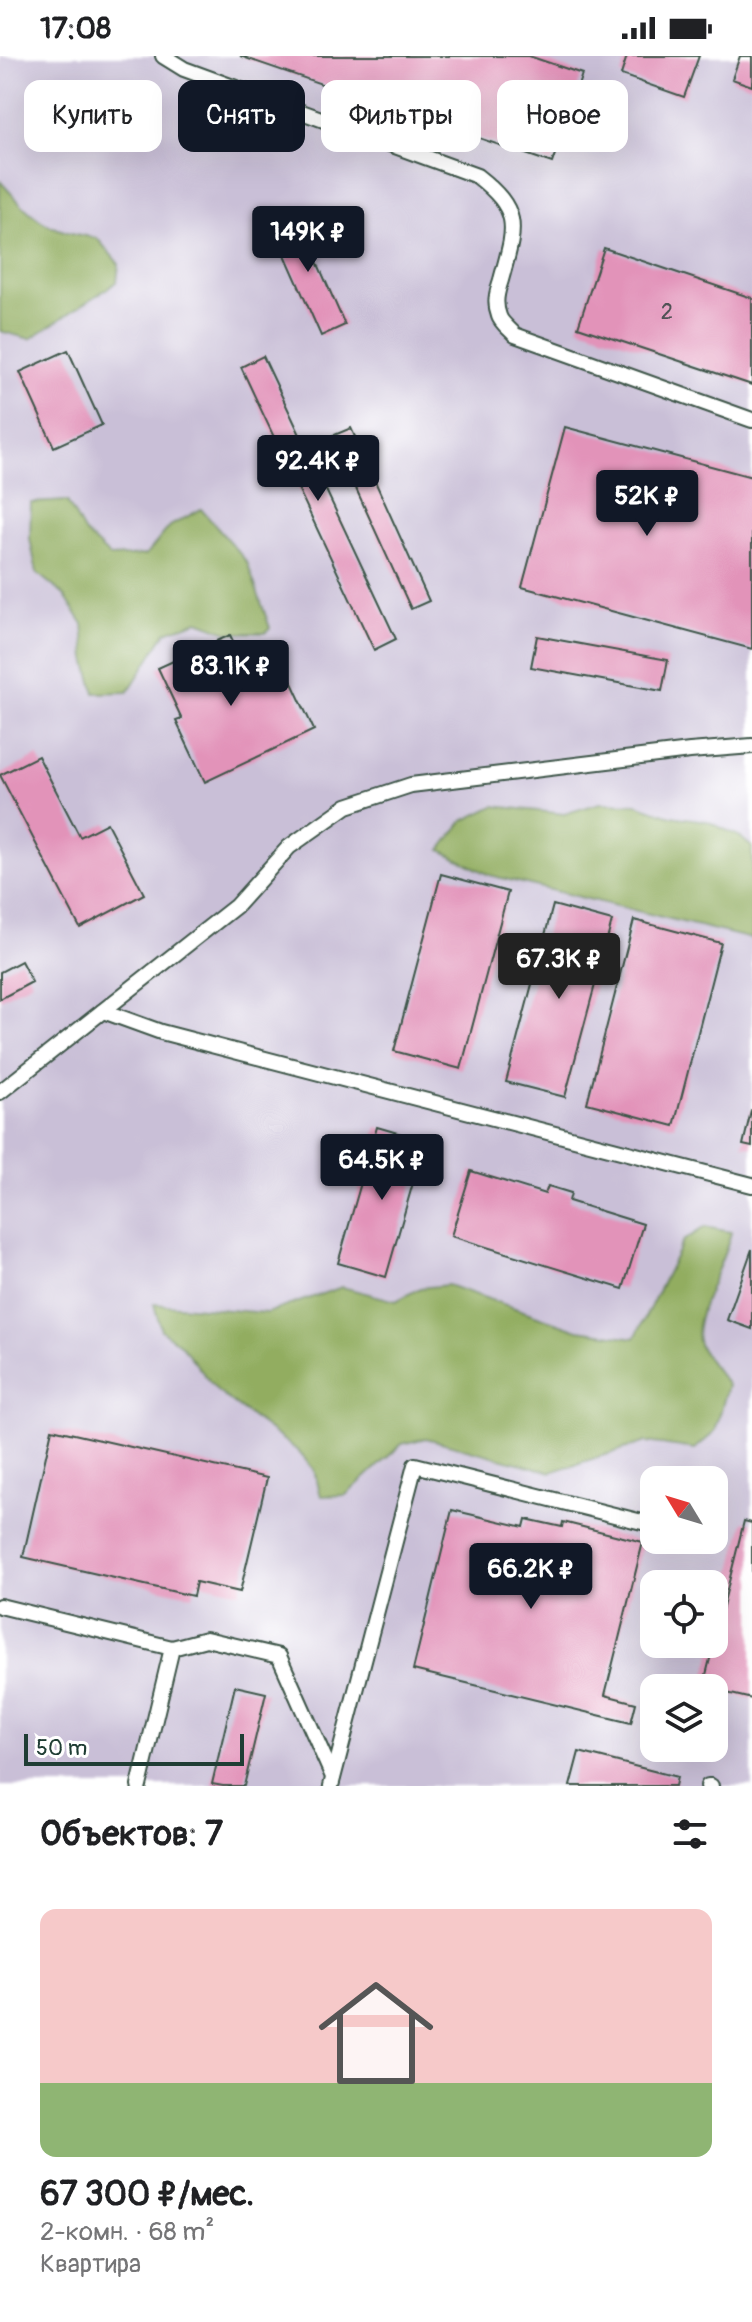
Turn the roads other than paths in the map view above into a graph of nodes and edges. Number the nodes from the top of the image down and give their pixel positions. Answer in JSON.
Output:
{"nodes":[{"id":1,"x":163,"y":56,"type":"edge"},
{"id":2,"x":752,"y":420,"type":"edge"},
{"id":3,"x":752,"y":746,"type":"edge"},
{"id":4,"x":103,"y":1011,"type":"junction"},
{"id":5,"x":0,"y":1092,"type":"edge"},
{"id":6,"x":752,"y":1185,"type":"edge"},
{"id":7,"x":640,"y":1521,"type":"edge"},
{"id":8,"x":0,"y":1606,"type":"edge"},
{"id":9,"x":172,"y":1648,"type":"junction"},
{"id":10,"x":332,"y":1782,"type":"edge"},
{"id":11,"x":139,"y":1786,"type":"edge"}],
"edges":[{"from":1,"to":2,"type":"lane"},
{"from":3,"to":4,"type":"lane"},
{"from":4,"to":5,"type":"lane"},
{"from":4,"to":6,"type":"lane"},
{"from":7,"to":10,"type":"lane"},
{"from":8,"to":9,"type":"lane"},
{"from":9,"to":10,"type":"lane"},
{"from":9,"to":11,"type":"lane"}]}
